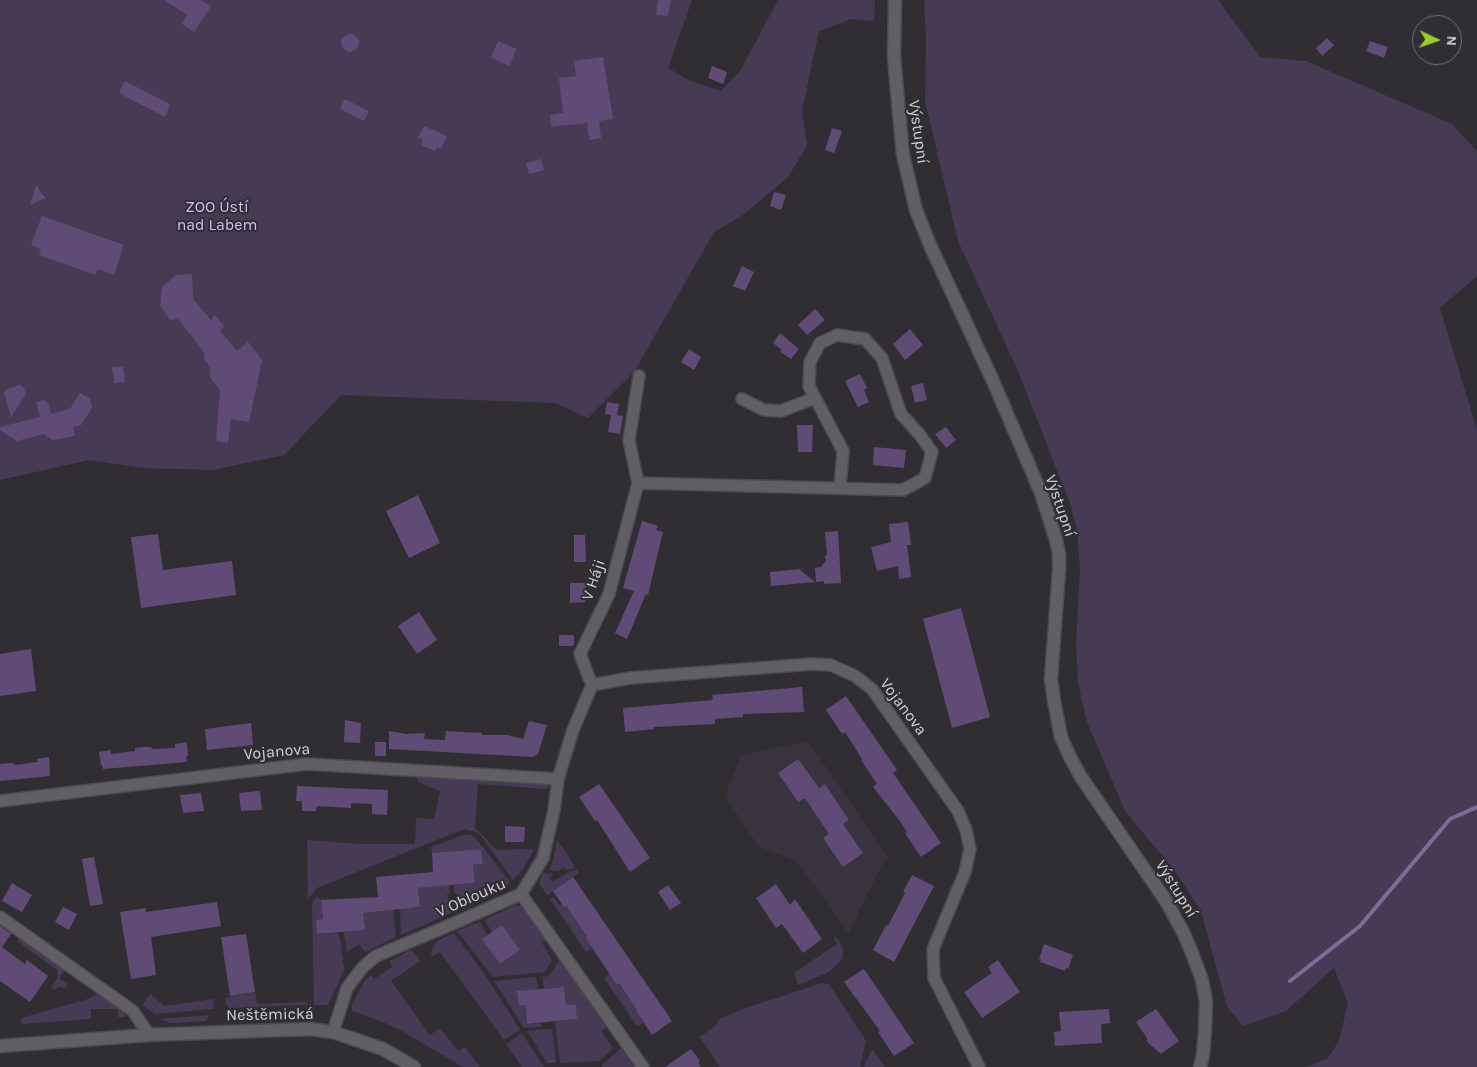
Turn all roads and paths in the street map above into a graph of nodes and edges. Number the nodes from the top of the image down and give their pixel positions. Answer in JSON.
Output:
{"nodes":[{"id":1,"x":895,"y":0,"type":"edge"},
{"id":2,"x":639,"y":376,"type":"dead end"},
{"id":3,"x":815,"y":398,"type":"junction"},
{"id":4,"x":742,"y":399,"type":"dead end"},
{"id":5,"x":638,"y":483,"type":"junction"},
{"id":6,"x":840,"y":488,"type":"junction"},
{"id":7,"x":592,"y":685,"type":"junction"},
{"id":8,"x":558,"y":779,"type":"junction"},
{"id":9,"x":0,"y":801,"type":"edge"},
{"id":10,"x":521,"y":894,"type":"junction"},
{"id":11,"x":0,"y":917,"type":"edge"},
{"id":12,"x":333,"y":1032,"type":"junction"},
{"id":13,"x":149,"y":1035,"type":"junction"},
{"id":14,"x":0,"y":1046,"type":"edge"},
{"id":15,"x":414,"y":1067,"type":"edge"},
{"id":16,"x":643,"y":1067,"type":"edge"},
{"id":17,"x":979,"y":1067,"type":"edge"},
{"id":18,"x":1200,"y":1067,"type":"edge"}],
"edges":[{"from":1,"to":18,"type":"street","name":"Výstupní"},
{"from":2,"to":5,"type":"street","name":"V Háji"},
{"from":3,"to":4,"type":"street"},
{"from":3,"to":6,"type":"street"},
{"from":3,"to":6,"type":"street"},
{"from":5,"to":6,"type":"street"},
{"from":5,"to":7,"type":"street","name":"V Háji"},
{"from":7,"to":8,"type":"street"},
{"from":7,"to":17,"type":"street","name":"Vojanova"},
{"from":8,"to":9,"type":"street","name":"Vojanova"},
{"from":8,"to":10,"type":"street"},
{"from":10,"to":12,"type":"street","name":"V Oblouku"},
{"from":10,"to":16,"type":"street","name":"V Oblouku"},
{"from":11,"to":13,"type":"street"},
{"from":12,"to":13,"type":"street","name":"Neštěmická"},
{"from":12,"to":15,"type":"street","name":"Neštěmická"},
{"from":13,"to":14,"type":"street","name":"Neštěmická"}]}
